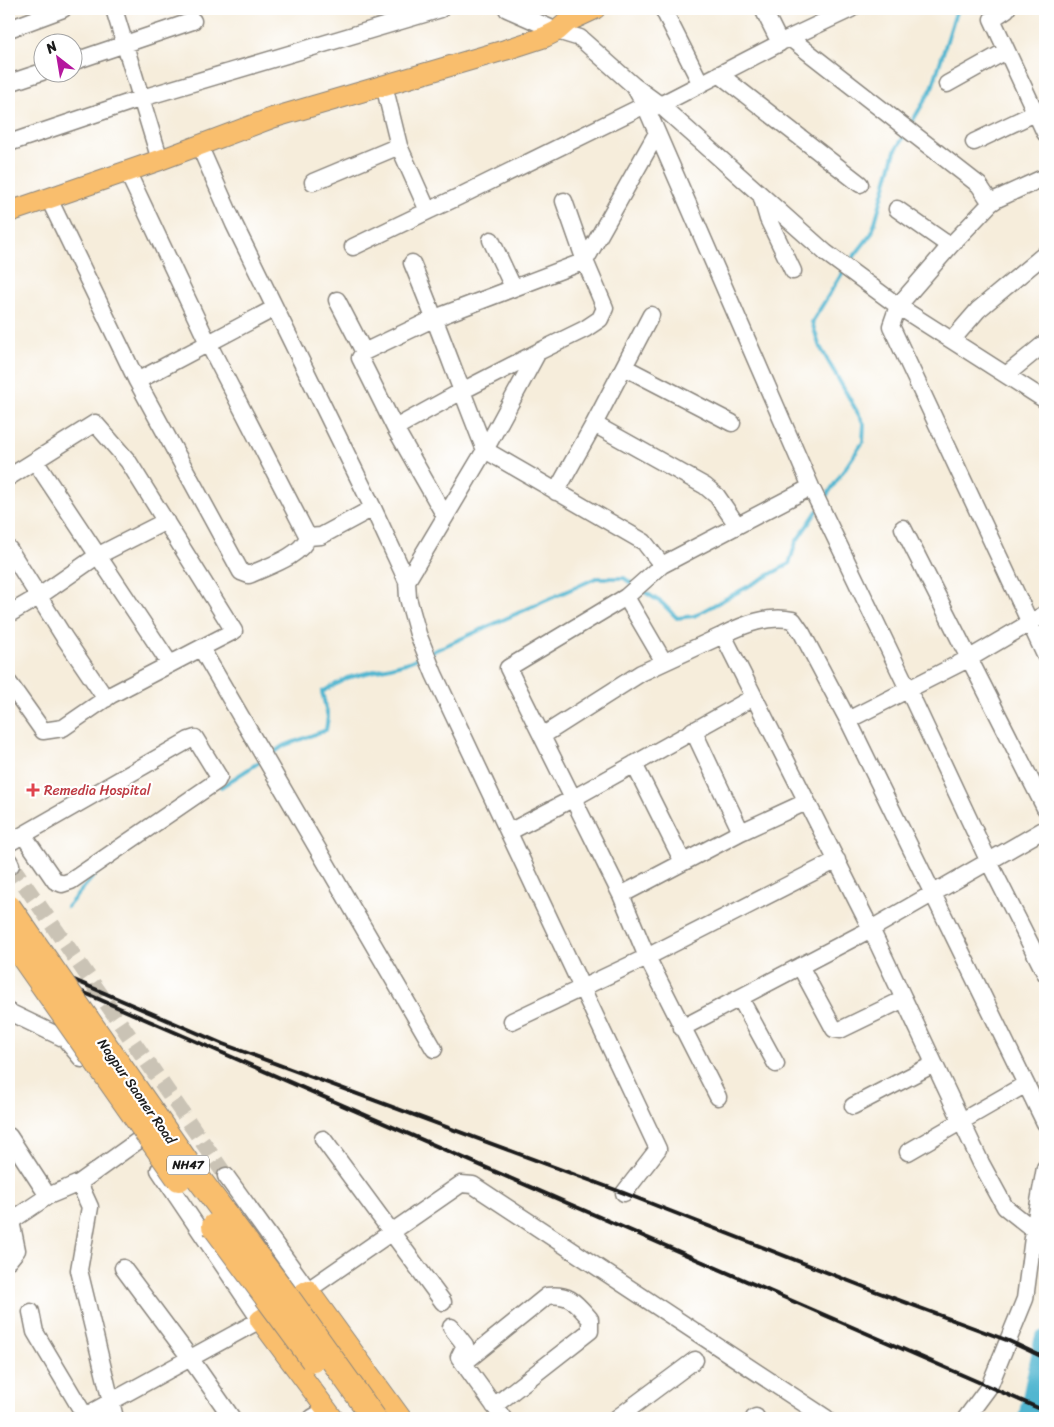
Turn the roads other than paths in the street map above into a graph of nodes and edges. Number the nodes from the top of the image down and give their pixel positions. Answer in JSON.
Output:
{"nodes":[{"id":1,"x":63,"y":9,"type":"edge"},
{"id":2,"x":114,"y":9,"type":"edge"},
{"id":3,"x":441,"y":9,"type":"edge"},
{"id":4,"x":507,"y":9,"type":"edge"},
{"id":5,"x":595,"y":9,"type":"edge"},
{"id":6,"x":663,"y":9,"type":"edge"},
{"id":7,"x":763,"y":9,"type":"edge"},
{"id":8,"x":851,"y":9,"type":"edge"},
{"id":9,"x":1007,"y":9,"type":"edge"},
{"id":10,"x":193,"y":21,"type":"dead end"},
{"id":11,"x":9,"y":29,"type":"edge"},
{"id":12,"x":556,"y":31,"type":"junction"},
{"id":13,"x":785,"y":40,"type":"junction"},
{"id":14,"x":125,"y":45,"type":"junction"},
{"id":15,"x":1006,"y":51,"type":"junction"},
{"id":16,"x":82,"y":59,"type":"edge"},
{"id":17,"x":719,"y":74,"type":"junction"},
{"id":18,"x":32,"y":75,"type":"edge"},
{"id":19,"x":9,"y":83,"type":"edge"},
{"id":20,"x":701,"y":84,"type":"junction"},
{"id":21,"x":947,"y":84,"type":"dead end"},
{"id":22,"x":384,"y":85,"type":"junction"},
{"id":23,"x":142,"y":98,"type":"junction"},
{"id":24,"x":652,"y":105,"type":"junction"},
{"id":25,"x":1035,"y":113,"type":"junction"},
{"id":26,"x":657,"y":133,"type":"junction"},
{"id":27,"x":1045,"y":134,"type":"edge"},
{"id":28,"x":974,"y":142,"type":"dead end"},
{"id":29,"x":9,"y":143,"type":"edge"},
{"id":30,"x":199,"y":146,"type":"junction"},
{"id":31,"x":399,"y":146,"type":"junction"},
{"id":32,"x":160,"y":160,"type":"junction"},
{"id":33,"x":127,"y":171,"type":"junction"},
{"id":34,"x":1045,"y":177,"type":"edge"},
{"id":35,"x":313,"y":182,"type":"dead end"},
{"id":36,"x":860,"y":184,"type":"dead end"},
{"id":37,"x":761,"y":195,"type":"junction"},
{"id":38,"x":49,"y":199,"type":"junction"},
{"id":39,"x":564,"y":202,"type":"dead end"},
{"id":40,"x":992,"y":203,"type":"junction"},
{"id":41,"x":897,"y":209,"type":"dead end"},
{"id":42,"x":428,"y":211,"type":"junction"},
{"id":43,"x":9,"y":212,"type":"edge"},
{"id":44,"x":491,"y":240,"type":"dead end"},
{"id":45,"x":950,"y":246,"type":"junction"},
{"id":46,"x":353,"y":247,"type":"dead end"},
{"id":47,"x":1045,"y":254,"type":"edge"},
{"id":48,"x":585,"y":261,"type":"junction"},
{"id":49,"x":412,"y":263,"type":"dead end"},
{"id":50,"x":793,"y":271,"type":"dead end"},
{"id":51,"x":513,"y":287,"type":"junction"},
{"id":52,"x":337,"y":300,"type":"dead end"},
{"id":53,"x":898,"y":306,"type":"junction"},
{"id":54,"x":275,"y":308,"type":"junction"},
{"id":55,"x":651,"y":315,"type":"dead end"},
{"id":56,"x":435,"y":318,"type":"junction"},
{"id":57,"x":952,"y":340,"type":"junction"},
{"id":58,"x":208,"y":343,"type":"junction"},
{"id":59,"x":1045,"y":343,"type":"edge"},
{"id":60,"x":364,"y":352,"type":"junction"},
{"id":61,"x":538,"y":352,"type":"junction"},
{"id":62,"x":624,"y":367,"type":"junction"},
{"id":63,"x":1006,"y":375,"type":"junction"},
{"id":64,"x":138,"y":381,"type":"junction"},
{"id":65,"x":462,"y":391,"type":"junction"},
{"id":66,"x":1045,"y":400,"type":"edge"},
{"id":67,"x":732,"y":423,"type":"dead end"},
{"id":68,"x":594,"y":424,"type":"junction"},
{"id":69,"x":394,"y":428,"type":"junction"},
{"id":70,"x":485,"y":450,"type":"junction"},
{"id":71,"x":35,"y":461,"type":"junction"},
{"id":72,"x":9,"y":477,"type":"edge"},
{"id":73,"x":811,"y":487,"type":"junction"},
{"id":74,"x":556,"y":492,"type":"junction"},
{"id":75,"x":373,"y":508,"type":"junction"},
{"id":76,"x":445,"y":516,"type":"junction"},
{"id":77,"x":166,"y":521,"type":"junction"},
{"id":78,"x":737,"y":525,"type":"junction"},
{"id":79,"x":903,"y":528,"type":"dead end"},
{"id":80,"x":308,"y":537,"type":"junction"},
{"id":81,"x":9,"y":549,"type":"edge"},
{"id":82,"x":97,"y":556,"type":"junction"},
{"id":83,"x":657,"y":570,"type":"junction"},
{"id":84,"x":406,"y":580,"type":"junction"},
{"id":85,"x":38,"y":597,"type":"junction"},
{"id":86,"x":626,"y":597,"type":"junction"},
{"id":87,"x":9,"y":614,"type":"edge"},
{"id":88,"x":1045,"y":614,"type":"edge"},
{"id":89,"x":1029,"y":623,"type":"junction"},
{"id":90,"x":723,"y":635,"type":"junction"},
{"id":91,"x":201,"y":648,"type":"junction"},
{"id":92,"x":1045,"y":656,"type":"edge"},
{"id":93,"x":970,"y":658,"type":"junction"},
{"id":94,"x":664,"y":662,"type":"junction"},
{"id":95,"x":170,"y":664,"type":"junction"},
{"id":96,"x":9,"y":683,"type":"edge"},
{"id":97,"x":908,"y":689,"type":"junction"},
{"id":98,"x":754,"y":697,"type":"junction"},
{"id":99,"x":106,"y":699,"type":"junction"},
{"id":100,"x":848,"y":720,"type":"junction"},
{"id":101,"x":693,"y":730,"type":"junction"},
{"id":102,"x":542,"y":736,"type":"junction"},
{"id":103,"x":634,"y":764,"type":"junction"},
{"id":104,"x":572,"y":799,"type":"junction"},
{"id":105,"x":806,"y":802,"type":"junction"},
{"id":106,"x":1045,"y":808,"type":"edge"},
{"id":107,"x":1045,"y":829,"type":"edge"},
{"id":108,"x":509,"y":832,"type":"junction"},
{"id":109,"x":741,"y":832,"type":"junction"},
{"id":110,"x":24,"y":836,"type":"junction"},
{"id":111,"x":9,"y":843,"type":"edge"},
{"id":112,"x":837,"y":860,"type":"junction"},
{"id":113,"x":683,"y":862,"type":"junction"},
{"id":114,"x":989,"y":862,"type":"junction"},
{"id":115,"x":933,"y":894,"type":"junction"},
{"id":116,"x":621,"y":895,"type":"junction"},
{"id":117,"x":9,"y":907,"type":"edge"},
{"id":118,"x":871,"y":929,"type":"junction"},
{"id":119,"x":9,"y":937,"type":"edge"},
{"id":120,"x":647,"y":957,"type":"junction"},
{"id":121,"x":800,"y":966,"type":"junction"},
{"id":122,"x":1045,"y":973,"type":"edge"},
{"id":123,"x":582,"y":988,"type":"junction"},
{"id":124,"x":740,"y":998,"type":"junction"},
{"id":125,"x":904,"y":999,"type":"junction"},
{"id":126,"x":9,"y":1012,"type":"edge"},
{"id":127,"x":512,"y":1021,"type":"dead end"},
{"id":128,"x":682,"y":1028,"type":"junction"},
{"id":129,"x":434,"y":1049,"type":"dead end"},
{"id":130,"x":776,"y":1064,"type":"dead end"},
{"id":131,"x":934,"y":1064,"type":"junction"},
{"id":132,"x":1026,"y":1084,"type":"junction"},
{"id":133,"x":718,"y":1097,"type":"dead end"},
{"id":134,"x":852,"y":1106,"type":"dead end"},
{"id":135,"x":962,"y":1122,"type":"junction"},
{"id":136,"x":1045,"y":1123,"type":"edge"},
{"id":137,"x":9,"y":1136,"type":"edge"},
{"id":138,"x":323,"y":1139,"type":"dead end"},
{"id":139,"x":139,"y":1140,"type":"junction"},
{"id":140,"x":908,"y":1152,"type":"dead end"},
{"id":141,"x":1045,"y":1168,"type":"edge"},
{"id":142,"x":226,"y":1176,"type":"tunnel mouth"},
{"id":143,"x":79,"y":1183,"type":"junction"},
{"id":144,"x":624,"y":1193,"type":"dead end"},
{"id":145,"x":48,"y":1196,"type":"junction"},
{"id":146,"x":10,"y":1220,"type":"edge"},
{"id":147,"x":1034,"y":1230,"type":"junction"},
{"id":148,"x":391,"y":1234,"type":"junction"},
{"id":149,"x":9,"y":1260,"type":"edge"},
{"id":150,"x":123,"y":1268,"type":"dead end"},
{"id":151,"x":308,"y":1290,"type":"junction"},
{"id":152,"x":443,"y":1302,"type":"dead end"},
{"id":153,"x":31,"y":1312,"type":"dead end"},
{"id":154,"x":260,"y":1320,"type":"junction"},
{"id":155,"x":451,"y":1327,"type":"dead end"},
{"id":156,"x":190,"y":1358,"type":"junction"},
{"id":157,"x":696,"y":1360,"type":"dead end"},
{"id":158,"x":464,"y":1364,"type":"junction"},
{"id":159,"x":110,"y":1402,"type":"junction"},
{"id":160,"x":497,"y":1414,"type":"edge"},
{"id":161,"x":324,"y":1415,"type":"edge"},
{"id":162,"x":83,"y":1417,"type":"edge"},
{"id":163,"x":115,"y":1418,"type":"edge"},
{"id":164,"x":232,"y":1418,"type":"edge"},
{"id":165,"x":355,"y":1418,"type":"edge"},
{"id":166,"x":374,"y":1418,"type":"edge"},
{"id":167,"x":401,"y":1418,"type":"edge"},
{"id":168,"x":618,"y":1418,"type":"edge"},
{"id":169,"x":826,"y":1418,"type":"edge"},
{"id":170,"x":966,"y":1418,"type":"edge"}],
"edges":[{"from":1,"to":11,"type":"street"},
{"from":2,"to":14,"type":"street"},
{"from":3,"to":23,"type":"street"},
{"from":4,"to":12,"type":"street"},
{"from":5,"to":12,"type":"main road"},
{"from":6,"to":20,"type":"street"},
{"from":7,"to":13,"type":"street"},
{"from":8,"to":13,"type":"street"},
{"from":9,"to":15,"type":"street"},
{"from":10,"to":14,"type":"street"},
{"from":12,"to":22,"type":"main road"},
{"from":12,"to":24,"type":"street"},
{"from":13,"to":17,"type":"street"},
{"from":13,"to":40,"type":"street"},
{"from":14,"to":16,"type":"street"},
{"from":14,"to":23,"type":"street"},
{"from":15,"to":21,"type":"street"},
{"from":15,"to":25,"type":"street"},
{"from":17,"to":20,"type":"street"},
{"from":17,"to":36,"type":"street"},
{"from":18,"to":19,"type":"street"},
{"from":20,"to":24,"type":"street"},
{"from":22,"to":30,"type":"main road"},
{"from":22,"to":31,"type":"street"},
{"from":23,"to":29,"type":"street"},
{"from":23,"to":32,"type":"street"},
{"from":24,"to":26,"type":"street"},
{"from":24,"to":37,"type":"street"},
{"from":24,"to":42,"type":"street"},
{"from":25,"to":27,"type":"street"},
{"from":25,"to":28,"type":"street"},
{"from":26,"to":48,"type":"street"},
{"from":26,"to":73,"type":"street"},
{"from":30,"to":32,"type":"main road"},
{"from":30,"to":54,"type":"street"},
{"from":31,"to":35,"type":"street"},
{"from":31,"to":42,"type":"street"},
{"from":32,"to":33,"type":"main road"},
{"from":33,"to":38,"type":"main road"},
{"from":33,"to":58,"type":"street"},
{"from":34,"to":40,"type":"street"},
{"from":37,"to":50,"type":"street"},
{"from":37,"to":53,"type":"street"},
{"from":38,"to":43,"type":"main road"},
{"from":38,"to":64,"type":"street"},
{"from":39,"to":48,"type":"street"},
{"from":40,"to":45,"type":"street"},
{"from":41,"to":45,"type":"street"},
{"from":42,"to":46,"type":"street"},
{"from":44,"to":51,"type":"street"},
{"from":45,"to":53,"type":"street"},
{"from":47,"to":57,"type":"street"},
{"from":48,"to":51,"type":"street"},
{"from":48,"to":61,"type":"street"},
{"from":49,"to":56,"type":"street"},
{"from":51,"to":56,"type":"street"},
{"from":52,"to":60,"type":"street"},
{"from":53,"to":57,"type":"street"},
{"from":53,"to":89,"type":"street"},
{"from":54,"to":58,"type":"street"},
{"from":54,"to":75,"type":"street"},
{"from":55,"to":62,"type":"street"},
{"from":56,"to":60,"type":"street"},
{"from":56,"to":65,"type":"street"},
{"from":57,"to":63,"type":"street"},
{"from":58,"to":64,"type":"street"},
{"from":58,"to":80,"type":"street"},
{"from":59,"to":63,"type":"street"},
{"from":60,"to":69,"type":"street"},
{"from":61,"to":65,"type":"street"},
{"from":61,"to":70,"type":"street"},
{"from":62,"to":67,"type":"street"},
{"from":62,"to":68,"type":"street"},
{"from":63,"to":66,"type":"street"},
{"from":64,"to":80,"type":"street"},
{"from":65,"to":69,"type":"street"},
{"from":65,"to":70,"type":"street"},
{"from":68,"to":74,"type":"street"},
{"from":68,"to":78,"type":"street"},
{"from":69,"to":76,"type":"street"},
{"from":70,"to":74,"type":"street"},
{"from":70,"to":76,"type":"street"},
{"from":71,"to":72,"type":"street"},
{"from":71,"to":77,"type":"street"},
{"from":71,"to":82,"type":"street"},
{"from":73,"to":78,"type":"street"},
{"from":73,"to":97,"type":"street"},
{"from":74,"to":83,"type":"street"},
{"from":75,"to":80,"type":"street"},
{"from":75,"to":84,"type":"street"},
{"from":76,"to":84,"type":"street"},
{"from":77,"to":82,"type":"street"},
{"from":77,"to":91,"type":"street"},
{"from":78,"to":83,"type":"street"},
{"from":79,"to":93,"type":"street"},
{"from":81,"to":85,"type":"street"},
{"from":82,"to":85,"type":"street"},
{"from":82,"to":95,"type":"street"},
{"from":83,"to":86,"type":"street"},
{"from":84,"to":108,"type":"street"},
{"from":85,"to":87,"type":"street"},
{"from":85,"to":99,"type":"street"},
{"from":86,"to":94,"type":"street"},
{"from":86,"to":102,"type":"street"},
{"from":88,"to":89,"type":"street"},
{"from":89,"to":92,"type":"street"},
{"from":89,"to":93,"type":"street"},
{"from":90,"to":94,"type":"street"},
{"from":90,"to":98,"type":"street"},
{"from":90,"to":100,"type":"street"},
{"from":91,"to":95,"type":"street"},
{"from":91,"to":129,"type":"street"},
{"from":93,"to":97,"type":"street"},
{"from":93,"to":106,"type":"street"},
{"from":94,"to":102,"type":"street"},
{"from":95,"to":99,"type":"street"},
{"from":96,"to":99,"type":"street"},
{"from":97,"to":100,"type":"street"},
{"from":97,"to":114,"type":"street"},
{"from":98,"to":101,"type":"street"},
{"from":98,"to":105,"type":"street"},
{"from":100,"to":115,"type":"street"},
{"from":101,"to":103,"type":"street"},
{"from":101,"to":109,"type":"street"},
{"from":102,"to":104,"type":"street"},
{"from":103,"to":104,"type":"street"},
{"from":103,"to":113,"type":"street"},
{"from":104,"to":108,"type":"street"},
{"from":104,"to":116,"type":"street"},
{"from":105,"to":109,"type":"street"},
{"from":105,"to":112,"type":"street"},
{"from":107,"to":114,"type":"street"},
{"from":108,"to":123,"type":"street"},
{"from":109,"to":113,"type":"street"},
{"from":110,"to":110,"type":"street"},
{"from":110,"to":111,"type":"street"},
{"from":112,"to":118,"type":"street"},
{"from":112,"to":120,"type":"street"},
{"from":113,"to":116,"type":"street"},
{"from":114,"to":115,"type":"street"},
{"from":114,"to":122,"type":"street"},
{"from":115,"to":118,"type":"street"},
{"from":115,"to":132,"type":"street"},
{"from":116,"to":120,"type":"street"},
{"from":117,"to":166,"type":"highway","name":"Nagpur Saoner Road","number":"NH47","bridge":true},
{"from":118,"to":121,"type":"street"},
{"from":118,"to":125,"type":"street"},
{"from":119,"to":165,"type":"highway","name":"Nagpur Saoner Road","number":"NH47","bridge":true},
{"from":120,"to":123,"type":"street"},
{"from":120,"to":128,"type":"street"},
{"from":121,"to":124,"type":"street"},
{"from":121,"to":125,"type":"street"},
{"from":123,"to":127,"type":"street"},
{"from":123,"to":144,"type":"street"},
{"from":124,"to":128,"type":"street"},
{"from":124,"to":130,"type":"street"},
{"from":125,"to":131,"type":"street"},
{"from":126,"to":139,"type":"street"},
{"from":128,"to":133,"type":"street"},
{"from":131,"to":134,"type":"street"},
{"from":131,"to":135,"type":"street"},
{"from":132,"to":135,"type":"street"},
{"from":132,"to":136,"type":"street"},
{"from":135,"to":140,"type":"street"},
{"from":135,"to":147,"type":"street"},
{"from":137,"to":145,"type":"street"},
{"from":138,"to":148,"type":"street"},
{"from":139,"to":143,"type":"street"},
{"from":139,"to":154,"type":"street"},
{"from":141,"to":147,"type":"street"},
{"from":142,"to":151,"type":"street"},
{"from":143,"to":145,"type":"street"},
{"from":143,"to":159,"type":"street"},
{"from":145,"to":146,"type":"street"},
{"from":146,"to":149,"type":"street"},
{"from":147,"to":170,"type":"street"},
{"from":148,"to":151,"type":"street"},
{"from":148,"to":152,"type":"street"},
{"from":148,"to":169,"type":"street"},
{"from":150,"to":156,"type":"street"},
{"from":151,"to":154,"type":"main road"},
{"from":151,"to":167,"type":"main road"},
{"from":153,"to":162,"type":"street"},
{"from":154,"to":156,"type":"street"},
{"from":154,"to":161,"type":"main road"},
{"from":155,"to":158,"type":"street"},
{"from":156,"to":159,"type":"street"},
{"from":156,"to":164,"type":"street"},
{"from":157,"to":168,"type":"street"},
{"from":158,"to":160,"type":"street"},
{"from":158,"to":160,"type":"street"},
{"from":159,"to":162,"type":"street"},
{"from":159,"to":163,"type":"street"}]}
